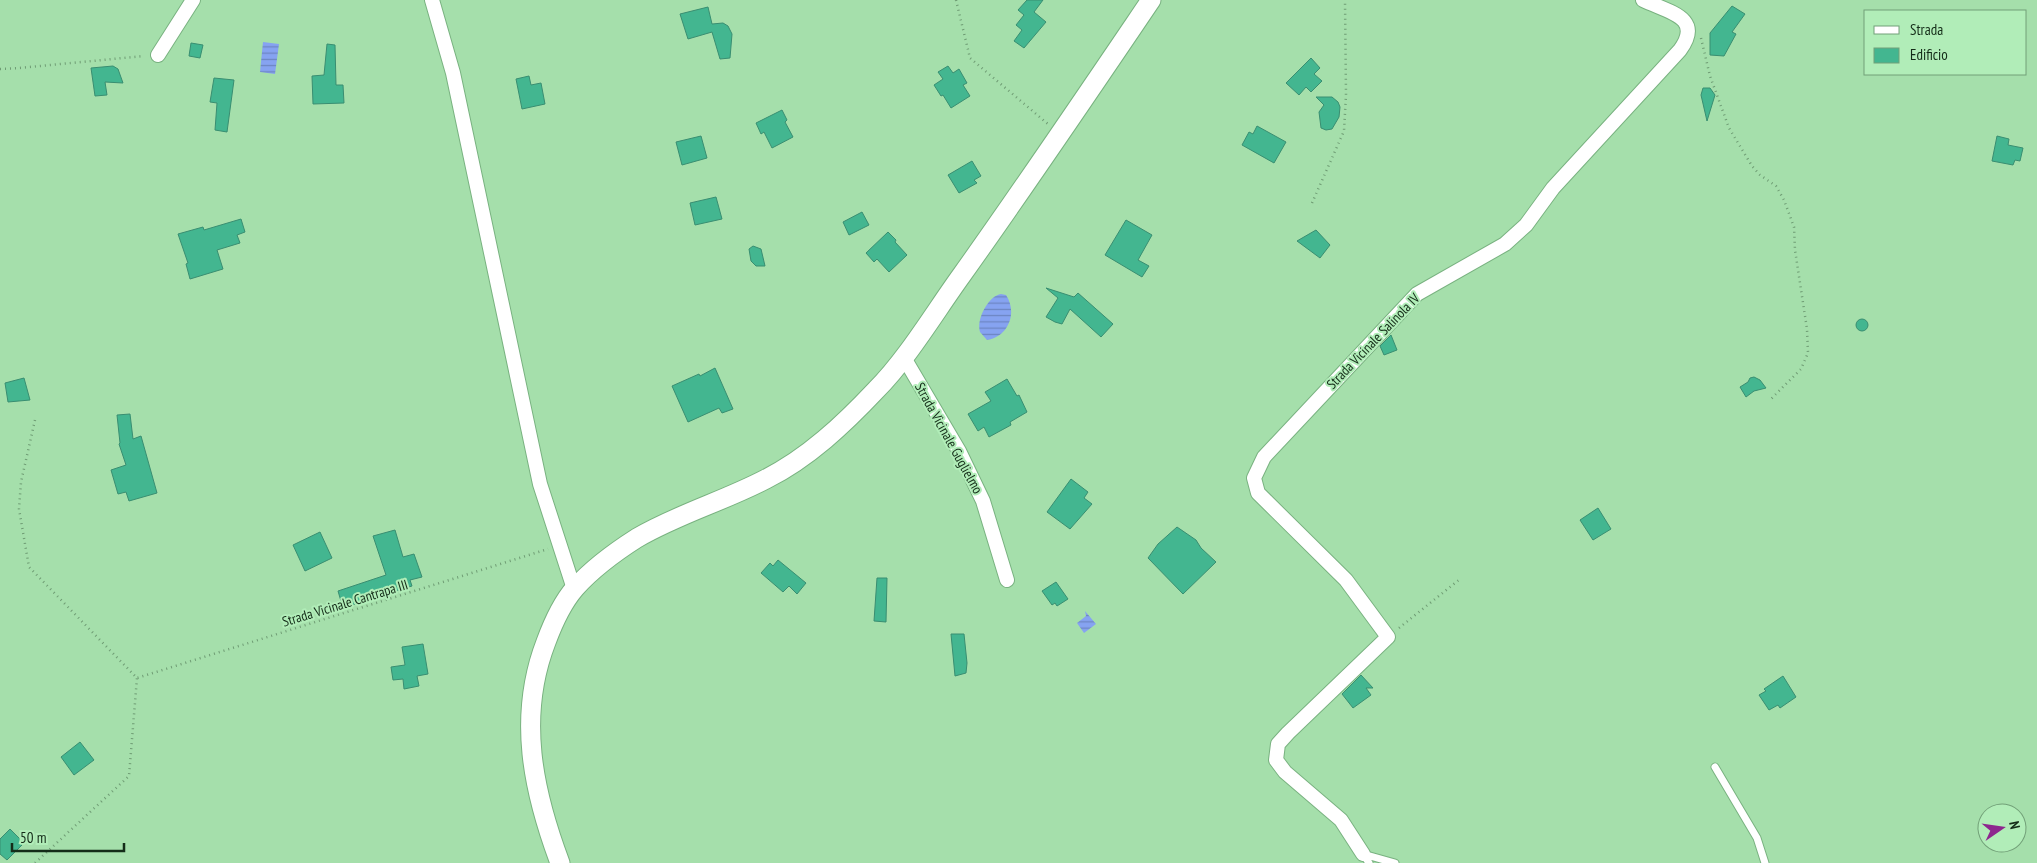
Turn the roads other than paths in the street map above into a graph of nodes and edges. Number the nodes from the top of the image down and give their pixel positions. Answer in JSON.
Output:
{"nodes":[{"id":1,"x":193,"y":0,"type":"edge"},
{"id":2,"x":432,"y":0,"type":"edge"},
{"id":3,"x":1150,"y":0,"type":"edge"},
{"id":4,"x":1643,"y":0,"type":"edge"},
{"id":5,"x":158,"y":55,"type":"road end"},
{"id":6,"x":903,"y":356,"type":"junction"},
{"id":7,"x":1007,"y":580,"type":"dead end"},
{"id":8,"x":574,"y":589,"type":"junction"},
{"id":9,"x":1714,"y":767,"type":"dead end"},
{"id":10,"x":1366,"y":859,"type":"edge"},
{"id":11,"x":560,"y":863,"type":"edge"},
{"id":12,"x":1394,"y":863,"type":"edge"},
{"id":13,"x":1765,"y":863,"type":"edge"}],
"edges":[{"from":1,"to":5,"type":"street"},
{"from":2,"to":8,"type":"street"},
{"from":3,"to":6,"type":"main road"},
{"from":4,"to":10,"type":"street","name":"Strada Vicinale Salinola IV"},
{"from":6,"to":7,"type":"street","name":"Strada Vicinale Guglielmo"},
{"from":6,"to":8,"type":"main road"},
{"from":8,"to":11,"type":"main road"},
{"from":9,"to":13,"type":"lane"},
{"from":10,"to":12,"type":"lane"}]}
